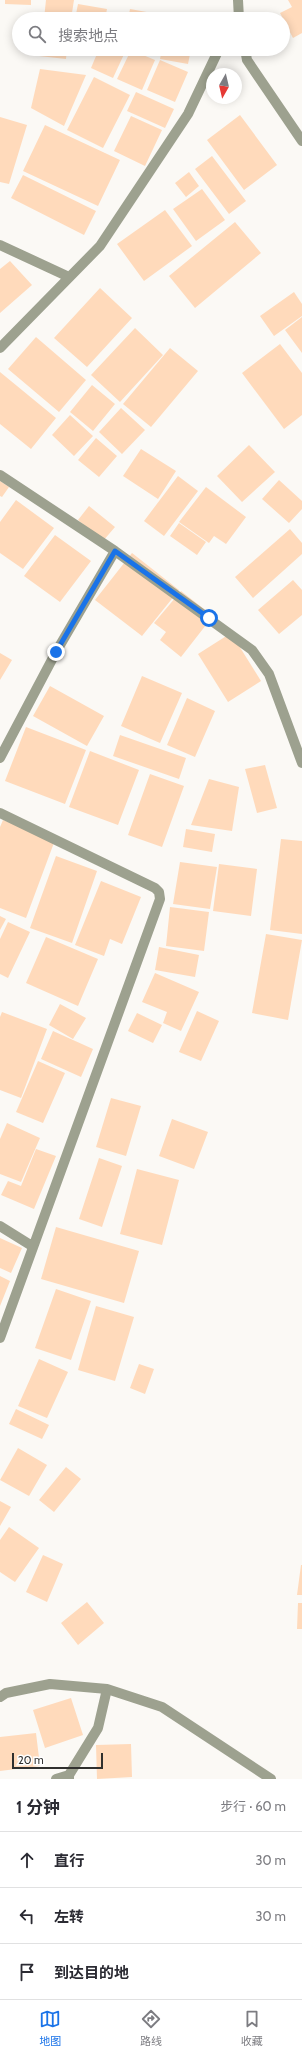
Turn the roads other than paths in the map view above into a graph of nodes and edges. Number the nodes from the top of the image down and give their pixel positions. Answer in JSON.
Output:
{"nodes":[{"id":1,"x":216,"y":56,"type":"edge"},
{"id":2,"x":246,"y":56,"type":"edge"},
{"id":3,"x":302,"y":141,"type":"edge"},
{"id":4,"x":0,"y":245,"type":"edge"},
{"id":5,"x":69,"y":277,"type":"junction"},
{"id":6,"x":0,"y":348,"type":"edge"},
{"id":7,"x":0,"y":475,"type":"edge"},
{"id":8,"x":115,"y":551,"type":"junction"},
{"id":9,"x":0,"y":758,"type":"edge"},
{"id":10,"x":302,"y":763,"type":"edge"},
{"id":11,"x":0,"y":813,"type":"edge"},
{"id":12,"x":0,"y":1226,"type":"edge"},
{"id":13,"x":32,"y":1246,"type":"junction"},
{"id":14,"x":0,"y":1338,"type":"edge"},
{"id":15,"x":107,"y":1689,"type":"junction"},
{"id":16,"x":0,"y":1697,"type":"edge"},
{"id":17,"x":69,"y":1777,"type":"edge"},
{"id":18,"x":56,"y":1779,"type":"edge"},
{"id":19,"x":271,"y":1779,"type":"edge"}],
"edges":[{"from":1,"to":5,"type":"street"},
{"from":2,"to":3,"type":"street"},
{"from":4,"to":5,"type":"street"},
{"from":5,"to":6,"type":"street"},
{"from":7,"to":8,"type":"street"},
{"from":8,"to":9,"type":"street"},
{"from":8,"to":10,"type":"street"},
{"from":11,"to":13,"type":"street"},
{"from":12,"to":13,"type":"street"},
{"from":13,"to":14,"type":"street"},
{"from":15,"to":16,"type":"street"},
{"from":15,"to":17,"type":"street"},
{"from":15,"to":19,"type":"street"},
{"from":17,"to":18,"type":"street"}]}
